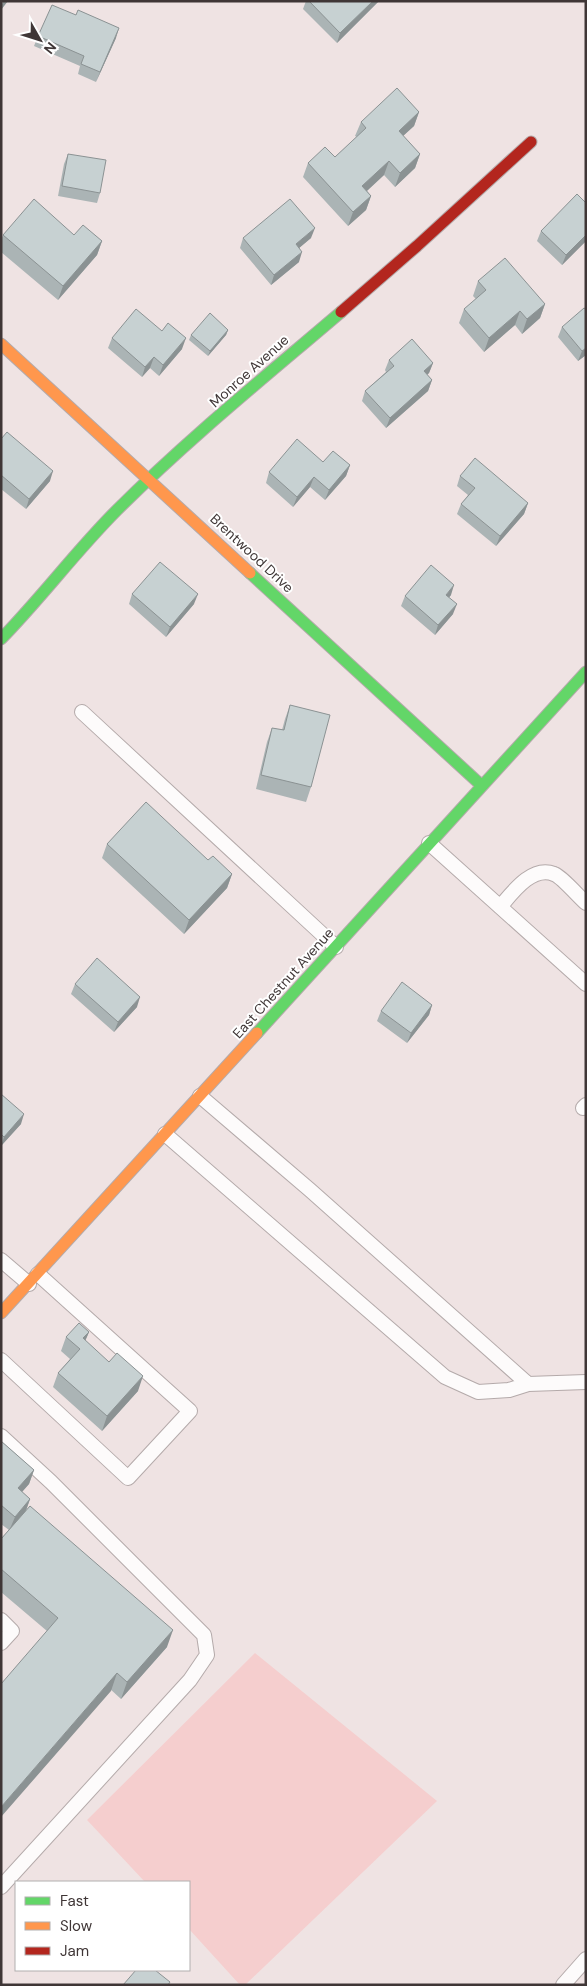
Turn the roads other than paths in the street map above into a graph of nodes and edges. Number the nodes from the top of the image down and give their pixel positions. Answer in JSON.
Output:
{"nodes":[{"id":1,"x":531,"y":142,"type":"dead end"},
{"id":2,"x":1,"y":344,"type":"edge"},
{"id":3,"x":150,"y":479,"type":"junction"},
{"id":4,"x":1,"y":639,"type":"edge"},
{"id":5,"x":586,"y":672,"type":"edge"},
{"id":6,"x":82,"y":712,"type":"dead end"},
{"id":7,"x":481,"y":786,"type":"junction"},
{"id":8,"x":429,"y":843,"type":"junction"},
{"id":9,"x":586,"y":903,"type":"edge"},
{"id":10,"x":500,"y":906,"type":"junction"},
{"id":11,"x":336,"y":947,"type":"junction"},
{"id":12,"x":586,"y":984,"type":"edge"},
{"id":13,"x":200,"y":1096,"type":"junction"},
{"id":14,"x":165,"y":1134,"type":"junction"},
{"id":15,"x":1,"y":1260,"type":"edge"},
{"id":16,"x":33,"y":1279,"type":"junction"},
{"id":17,"x":1,"y":1313,"type":"edge"},
{"id":18,"x":1,"y":1360,"type":"edge"},
{"id":19,"x":586,"y":1382,"type":"edge"},
{"id":20,"x":528,"y":1384,"type":"junction"},
{"id":21,"x":1,"y":1436,"type":"edge"},
{"id":22,"x":1,"y":1620,"type":"edge"},
{"id":23,"x":1,"y":1643,"type":"edge"},
{"id":24,"x":1,"y":1887,"type":"edge"},
{"id":25,"x":586,"y":1959,"type":"edge"},
{"id":26,"x":562,"y":1985,"type":"edge"}],
"edges":[{"from":1,"to":3,"type":"street","name":"Monroe Avenue"},
{"from":2,"to":3,"type":"street","name":"Brentwood Drive"},
{"from":3,"to":4,"type":"street","name":"Monroe Avenue"},
{"from":3,"to":7,"type":"street","name":"Brentwood Drive"},
{"from":5,"to":7,"type":"street","name":"East Chestnut Avenue"},
{"from":6,"to":11,"type":"lane"},
{"from":7,"to":8,"type":"street","name":"East Chestnut Avenue"},
{"from":8,"to":10,"type":"lane"},
{"from":8,"to":11,"type":"street","name":"East Chestnut Avenue"},
{"from":9,"to":10,"type":"lane"},
{"from":10,"to":12,"type":"lane"},
{"from":11,"to":13,"type":"street","name":"East Chestnut Avenue"},
{"from":13,"to":14,"type":"street","name":"East Chestnut Avenue"},
{"from":13,"to":20,"type":"lane"},
{"from":14,"to":16,"type":"street","name":"East Chestnut Avenue"},
{"from":14,"to":20,"type":"lane"},
{"from":15,"to":16,"type":"lane"},
{"from":16,"to":17,"type":"street","name":"East Chestnut Avenue"},
{"from":16,"to":18,"type":"lane"},
{"from":19,"to":20,"type":"lane"},
{"from":21,"to":24,"type":"lane"},
{"from":22,"to":23,"type":"lane"},
{"from":25,"to":26,"type":"lane"}]}
